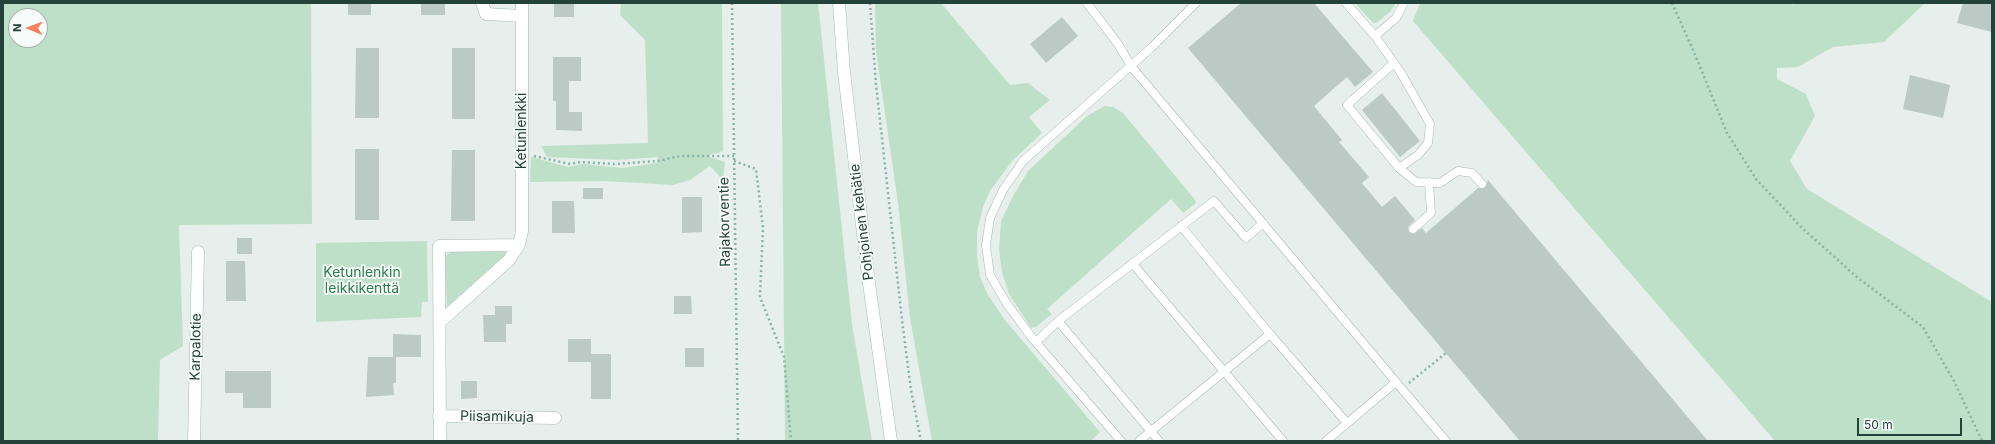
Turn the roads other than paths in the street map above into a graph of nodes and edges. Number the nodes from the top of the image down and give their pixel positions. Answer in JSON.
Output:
{"nodes":[{"id":1,"x":482,"y":3,"type":"edge"},
{"id":2,"x":522,"y":3,"type":"edge"},
{"id":3,"x":839,"y":3,"type":"edge"},
{"id":4,"x":1087,"y":3,"type":"edge"},
{"id":5,"x":1195,"y":3,"type":"edge"},
{"id":6,"x":1346,"y":3,"type":"edge"},
{"id":7,"x":1404,"y":3,"type":"edge"},
{"id":8,"x":522,"y":16,"type":"junction"},
{"id":9,"x":1375,"y":36,"type":"junction"},
{"id":10,"x":1394,"y":63,"type":"junction"},
{"id":11,"x":1131,"y":66,"type":"junction"},
{"id":12,"x":1399,"y":168,"type":"junction"},
{"id":13,"x":1429,"y":182,"type":"junction"},
{"id":14,"x":1482,"y":184,"type":"dead end"},
{"id":15,"x":1263,"y":223,"type":"junction"},
{"id":16,"x":1181,"y":226,"type":"junction"},
{"id":17,"x":1412,"y":229,"type":"dead end"},
{"id":18,"x":519,"y":245,"type":"junction"},
{"id":19,"x":198,"y":252,"type":"dead end"},
{"id":20,"x":1133,"y":264,"type":"junction"},
{"id":21,"x":1058,"y":321,"type":"junction"},
{"id":22,"x":440,"y":322,"type":"junction"},
{"id":23,"x":1270,"y":334,"type":"junction"},
{"id":24,"x":1036,"y":342,"type":"junction"},
{"id":25,"x":1224,"y":372,"type":"junction"},
{"id":26,"x":1396,"y":382,"type":"junction"},
{"id":27,"x":439,"y":416,"type":"junction"},
{"id":28,"x":555,"y":418,"type":"dead end"},
{"id":29,"x":1346,"y":423,"type":"junction"},
{"id":30,"x":1151,"y":431,"type":"junction"},
{"id":31,"x":194,"y":441,"type":"edge"},
{"id":32,"x":440,"y":441,"type":"edge"},
{"id":33,"x":891,"y":441,"type":"edge"},
{"id":34,"x":1120,"y":441,"type":"edge"},
{"id":35,"x":1140,"y":441,"type":"edge"},
{"id":36,"x":1159,"y":441,"type":"edge"},
{"id":37,"x":1283,"y":441,"type":"edge"},
{"id":38,"x":1326,"y":441,"type":"edge"},
{"id":39,"x":1446,"y":441,"type":"edge"}],
"edges":[{"from":1,"to":8,"type":"street"},
{"from":2,"to":8,"type":"street","name":"Ketunlenkki"},
{"from":3,"to":33,"type":"street","name":"Pohjoinen kehätie"},
{"from":4,"to":11,"type":"lane"},
{"from":5,"to":11,"type":"lane"},
{"from":6,"to":9,"type":"lane"},
{"from":7,"to":9,"type":"lane"},
{"from":8,"to":18,"type":"street","name":"Ketunlenkki"},
{"from":9,"to":10,"type":"lane"},
{"from":10,"to":12,"type":"lane"},
{"from":10,"to":12,"type":"lane"},
{"from":11,"to":15,"type":"lane"},
{"from":11,"to":24,"type":"lane"},
{"from":12,"to":13,"type":"lane"},
{"from":13,"to":14,"type":"lane"},
{"from":13,"to":17,"type":"lane"},
{"from":15,"to":16,"type":"lane"},
{"from":15,"to":26,"type":"lane"},
{"from":16,"to":20,"type":"lane"},
{"from":16,"to":23,"type":"lane"},
{"from":18,"to":22,"type":"street","name":"Ketunlenkki"},
{"from":18,"to":22,"type":"street"},
{"from":19,"to":31,"type":"street","name":"Karpalotie"},
{"from":20,"to":21,"type":"lane"},
{"from":20,"to":25,"type":"lane"},
{"from":21,"to":24,"type":"lane"},
{"from":21,"to":30,"type":"lane"},
{"from":22,"to":27,"type":"street"},
{"from":23,"to":25,"type":"lane"},
{"from":23,"to":29,"type":"lane"},
{"from":24,"to":34,"type":"lane"},
{"from":25,"to":30,"type":"lane"},
{"from":25,"to":37,"type":"lane"},
{"from":26,"to":29,"type":"lane"},
{"from":26,"to":39,"type":"lane"},
{"from":27,"to":28,"type":"street","name":"Piisamikuja"},
{"from":27,"to":32,"type":"street"},
{"from":29,"to":38,"type":"lane"},
{"from":30,"to":35,"type":"lane"},
{"from":30,"to":36,"type":"lane"}]}
